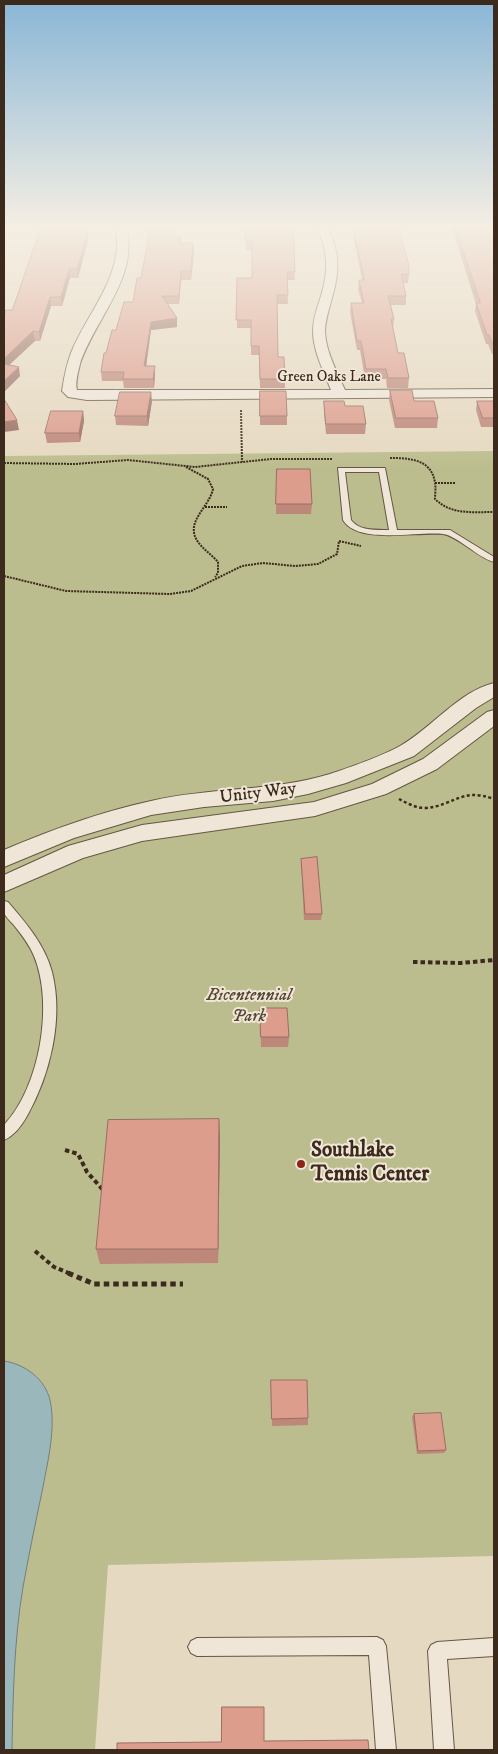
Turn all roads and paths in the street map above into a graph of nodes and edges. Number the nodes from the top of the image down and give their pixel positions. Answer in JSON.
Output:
{"nodes":[{"id":1,"x":100,"y":307,"type":"edge"},
{"id":2,"x":323,"y":307,"type":"edge"},
{"id":3,"x":494,"y":393,"type":"edge"},
{"id":4,"x":241,"y":394,"type":"junction"},
{"id":5,"x":340,"y":394,"type":"junction"},
{"id":6,"x":242,"y":462,"type":"dead end"},
{"id":7,"x":4,"y":463,"type":"edge"},
{"id":8,"x":435,"y":483,"type":"dead end"},
{"id":9,"x":455,"y":483,"type":"dead end"},
{"id":10,"x":205,"y":507,"type":"junction"},
{"id":11,"x":227,"y":507,"type":"dead end"},
{"id":12,"x":392,"y":532,"type":"junction"},
{"id":13,"x":362,"y":546,"type":"dead end"},
{"id":14,"x":494,"y":560,"type":"edge"},
{"id":15,"x":4,"y":576,"type":"edge"},
{"id":16,"x":215,"y":578,"type":"junction"},
{"id":17,"x":494,"y":689,"type":"edge"},
{"id":18,"x":494,"y":716,"type":"edge"},
{"id":19,"x":396,"y":797,"type":"dead end"},
{"id":20,"x":494,"y":799,"type":"edge"},
{"id":21,"x":4,"y":859,"type":"edge"},
{"id":22,"x":4,"y":884,"type":"edge"},
{"id":23,"x":4,"y":905,"type":"edge"},
{"id":24,"x":494,"y":960,"type":"edge"},
{"id":25,"x":413,"y":962,"type":"dead end"},
{"id":26,"x":4,"y":1134,"type":"edge"},
{"id":27,"x":65,"y":1150,"type":"dead end"},
{"id":28,"x":106,"y":1193,"type":"edge"},
{"id":29,"x":35,"y":1251,"type":"dead end"},
{"id":30,"x":183,"y":1284,"type":"dead end"},
{"id":31,"x":197,"y":1647,"type":"dead end"},
{"id":32,"x":494,"y":1647,"type":"edge"},
{"id":33,"x":386,"y":1750,"type":"edge"},
{"id":34,"x":444,"y":1750,"type":"edge"}],
"edges":[{"from":1,"to":4,"type":"street","name":"Green Oaks Lane"},
{"from":2,"to":5,"type":"street"},
{"from":3,"to":5,"type":"street","name":"Green Oaks Lane"},
{"from":4,"to":5,"type":"street","name":"Green Oaks Lane"},
{"from":4,"to":6,"type":"path"},
{"from":7,"to":10,"type":"path"},
{"from":8,"to":9,"type":"path"},
{"from":10,"to":11,"type":"path"},
{"from":10,"to":16,"type":"path"},
{"from":12,"to":12,"type":"lane"},
{"from":12,"to":14,"type":"lane"},
{"from":13,"to":16,"type":"path"},
{"from":15,"to":16,"type":"path"},
{"from":17,"to":21,"type":"street","name":"Unity Way"},
{"from":18,"to":22,"type":"street","name":"Unity Way"},
{"from":19,"to":20,"type":"path"},
{"from":23,"to":26,"type":"lane"},
{"from":24,"to":25,"type":"path"},
{"from":27,"to":28,"type":"path"},
{"from":29,"to":30,"type":"path"},
{"from":31,"to":33,"type":"lane"},
{"from":32,"to":34,"type":"lane"}]}
